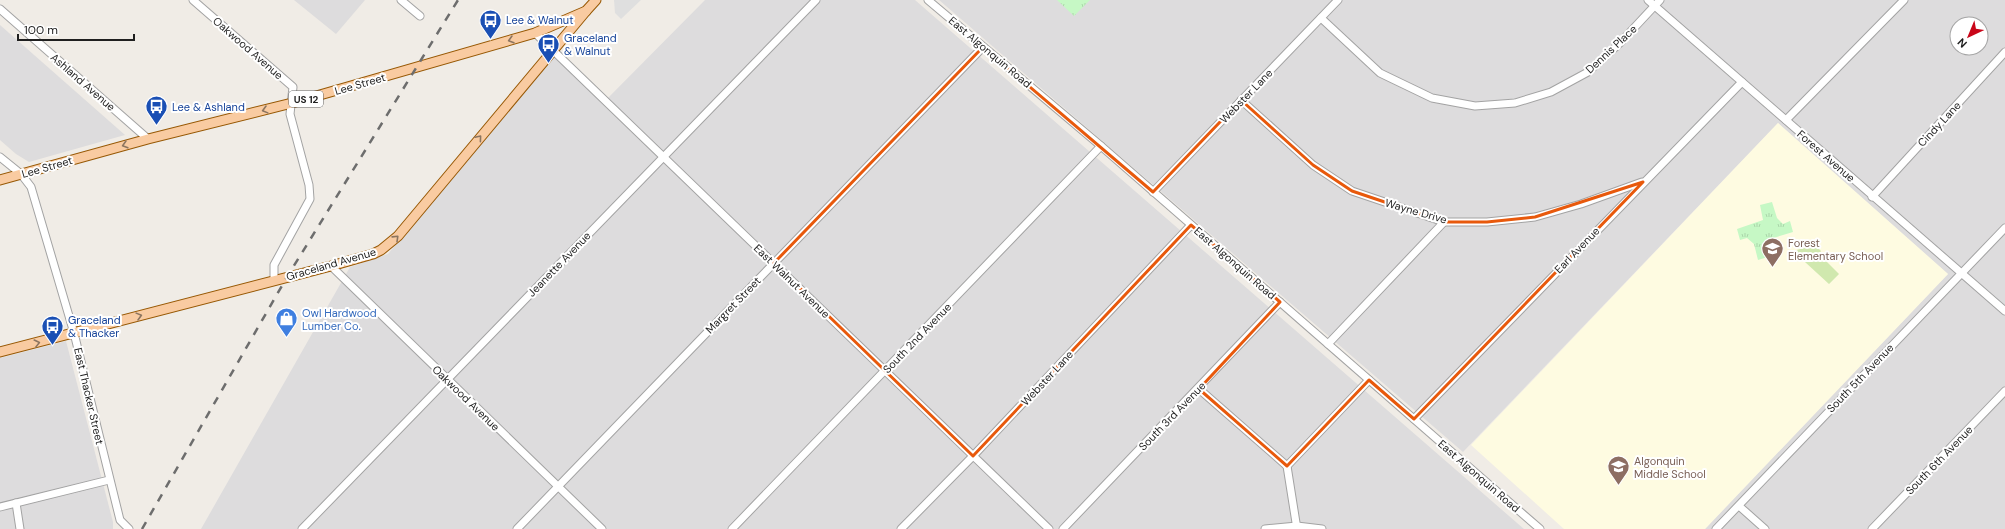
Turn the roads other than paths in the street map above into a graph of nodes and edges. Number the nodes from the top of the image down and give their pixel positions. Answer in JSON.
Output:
{"nodes":[{"id":1,"x":193,"y":0,"type":"edge"},
{"id":2,"x":401,"y":0,"type":"edge"},
{"id":3,"x":596,"y":0,"type":"edge"},
{"id":4,"x":816,"y":0,"type":"edge"},
{"id":5,"x":928,"y":0,"type":"edge"},
{"id":6,"x":1338,"y":0,"type":"edge"},
{"id":7,"x":1648,"y":0,"type":"edge"},
{"id":8,"x":1660,"y":0,"type":"edge"},
{"id":9,"x":1904,"y":0,"type":"edge"},
{"id":10,"x":1655,"y":6,"type":"junction"},
{"id":11,"x":0,"y":9,"type":"edge"},
{"id":12,"x":586,"y":11,"type":"junction"},
{"id":13,"x":420,"y":16,"type":"dead end"},
{"id":14,"x":1321,"y":18,"type":"junction"},
{"id":15,"x":535,"y":33,"type":"junction"},
{"id":16,"x":983,"y":46,"type":"junction"},
{"id":17,"x":552,"y":50,"type":"junction"},
{"id":18,"x":2005,"y":52,"type":"edge"},
{"id":19,"x":1742,"y":82,"type":"junction"},
{"id":20,"x":1242,"y":100,"type":"junction"},
{"id":21,"x":292,"y":103,"type":"junction"},
{"id":22,"x":1786,"y":120,"type":"junction"},
{"id":23,"x":148,"y":139,"type":"junction"},
{"id":24,"x":1101,"y":146,"type":"junction"},
{"id":25,"x":663,"y":156,"type":"junction"},
{"id":26,"x":0,"y":157,"type":"edge"},
{"id":27,"x":21,"y":174,"type":"junction"},
{"id":28,"x":0,"y":180,"type":"edge"},
{"id":29,"x":1643,"y":182,"type":"junction"},
{"id":30,"x":1153,"y":192,"type":"junction"},
{"id":31,"x":1872,"y":196,"type":"junction"},
{"id":32,"x":1444,"y":222,"type":"junction"},
{"id":33,"x":1191,"y":225,"type":"junction"},
{"id":34,"x":2005,"y":228,"type":"edge"},
{"id":35,"x":774,"y":263,"type":"junction"},
{"id":36,"x":331,"y":266,"type":"junction"},
{"id":37,"x":1961,"y":274,"type":"junction"},
{"id":38,"x":274,"y":280,"type":"junction"},
{"id":39,"x":1280,"y":302,"type":"junction"},
{"id":40,"x":2005,"y":311,"type":"edge"},
{"id":41,"x":74,"y":333,"type":"junction"},
{"id":42,"x":1328,"y":344,"type":"junction"},
{"id":43,"x":0,"y":352,"type":"edge"},
{"id":44,"x":886,"y":371,"type":"junction"},
{"id":45,"x":447,"y":380,"type":"junction"},
{"id":46,"x":1369,"y":380,"type":"junction"},
{"id":47,"x":1199,"y":389,"type":"junction"},
{"id":48,"x":2005,"y":391,"type":"edge"},
{"id":49,"x":1414,"y":419,"type":"junction"},
{"id":50,"x":973,"y":456,"type":"junction"},
{"id":51,"x":1286,"y":466,"type":"junction"},
{"id":52,"x":109,"y":480,"type":"junction"},
{"id":53,"x":558,"y":486,"type":"junction"},
{"id":54,"x":16,"y":503,"type":"junction"},
{"id":55,"x":1739,"y":506,"type":"junction"},
{"id":56,"x":0,"y":507,"type":"edge"},
{"id":57,"x":1297,"y":527,"type":"edge"},
{"id":58,"x":20,"y":529,"type":"edge"},
{"id":59,"x":128,"y":529,"type":"edge"},
{"id":60,"x":302,"y":529,"type":"edge"},
{"id":61,"x":517,"y":529,"type":"edge"},
{"id":62,"x":602,"y":529,"type":"edge"},
{"id":63,"x":732,"y":529,"type":"edge"},
{"id":64,"x":901,"y":529,"type":"edge"},
{"id":65,"x":1049,"y":529,"type":"edge"},
{"id":66,"x":1063,"y":529,"type":"edge"},
{"id":67,"x":1265,"y":529,"type":"edge"},
{"id":68,"x":1322,"y":529,"type":"edge"},
{"id":69,"x":1540,"y":529,"type":"edge"},
{"id":70,"x":1716,"y":529,"type":"edge"},
{"id":71,"x":1765,"y":529,"type":"edge"},
{"id":72,"x":1872,"y":529,"type":"edge"}],
"edges":[{"from":1,"to":21,"type":"street","name":"Oakwood Avenue"},
{"from":2,"to":13,"type":"street"},
{"from":3,"to":12,"type":"main road","name":"Lee Street","number":"US 12"},
{"from":4,"to":25,"type":"street","name":"Jeanette Avenue"},
{"from":5,"to":16,"type":"street","name":"East Algonquin Road"},
{"from":6,"to":14,"type":"street","name":"Webster Lane"},
{"from":7,"to":10,"type":"street","name":"Forest Avenue"},
{"from":8,"to":10,"type":"street","name":"Dennis Place"},
{"from":9,"to":22,"type":"street"},
{"from":10,"to":14,"type":"street","name":"Dennis Place"},
{"from":10,"to":19,"type":"street","name":"Forest Avenue"},
{"from":11,"to":23,"type":"street","name":"Ashland Avenue"},
{"from":12,"to":15,"type":"main road","name":"Lee Street","number":"US 12"},
{"from":12,"to":17,"type":"main road","name":"Graceland Avenue","number":"US 12"},
{"from":14,"to":20,"type":"street","name":"Webster Lane"},
{"from":15,"to":17,"type":"street","name":"East Walnut Avenue"},
{"from":15,"to":21,"type":"main road","name":"Lee Street","number":"US 12","one_way":true},
{"from":16,"to":24,"type":"street","name":"East Algonquin Road"},
{"from":16,"to":35,"type":"street","name":"Margret Street"},
{"from":17,"to":25,"type":"street","name":"East Walnut Avenue"},
{"from":36,"to":17,"type":"main road","name":"Graceland Avenue","number":"US 12","one_way":true},
{"from":18,"to":31,"type":"street","name":"Cindy Lane"},
{"from":19,"to":22,"type":"street","name":"Forest Avenue"},
{"from":19,"to":29,"type":"street","name":"Earl Avenue"},
{"from":20,"to":30,"type":"street","name":"Webster Lane"},
{"from":20,"to":32,"type":"street","name":"Wayne Drive"},
{"from":21,"to":23,"type":"main road","name":"Lee Street","number":"US 12","one_way":true},
{"from":21,"to":38,"type":"street","name":"Oakwood Avenue"},
{"from":22,"to":31,"type":"street","name":"Forest Avenue"},
{"from":23,"to":27,"type":"main road","name":"Lee Street","number":"US 12","one_way":true},
{"from":24,"to":30,"type":"street","name":"East Algonquin Road"},
{"from":24,"to":44,"type":"street","name":"South 2nd Avenue"},
{"from":25,"to":35,"type":"street","name":"East Walnut Avenue"},
{"from":25,"to":45,"type":"street","name":"Jeanette Avenue"},
{"from":26,"to":27,"type":"street","name":"East Thacker Street"},
{"from":27,"to":28,"type":"main road","name":"Lee Street","number":"US 12"},
{"from":27,"to":41,"type":"street","name":"East Thacker Street"},
{"from":29,"to":32,"type":"street","name":"Wayne Drive"},
{"from":29,"to":49,"type":"street","name":"Earl Avenue"},
{"from":30,"to":33,"type":"street","name":"East Algonquin Road"},
{"from":31,"to":37,"type":"street","name":"Forest Avenue"},
{"from":32,"to":42,"type":"street"},
{"from":33,"to":39,"type":"street","name":"East Algonquin Road"},
{"from":33,"to":50,"type":"street","name":"Webster Lane"},
{"from":34,"to":37,"type":"street","name":"South 5th Avenue"},
{"from":35,"to":44,"type":"street","name":"East Walnut Avenue"},
{"from":35,"to":53,"type":"street","name":"Margret Street"},
{"from":36,"to":38,"type":"main road","name":"Graceland Avenue","number":"US 12"},
{"from":36,"to":45,"type":"street","name":"Oakwood Avenue"},
{"from":37,"to":40,"type":"street","name":"Forest Avenue"},
{"from":37,"to":55,"type":"street","name":"South 5th Avenue"},
{"from":41,"to":38,"type":"main road","name":"Graceland Avenue","number":"US 12","one_way":true},
{"from":39,"to":42,"type":"street","name":"East Algonquin Road"},
{"from":39,"to":47,"type":"street","name":"South 3rd Avenue"},
{"from":43,"to":41,"type":"main road","name":"Graceland Avenue","number":"US 12","one_way":true},
{"from":41,"to":52,"type":"street","name":"East Thacker Street"},
{"from":42,"to":46,"type":"street","name":"East Algonquin Road"},
{"from":44,"to":50,"type":"street","name":"East Walnut Avenue"},
{"from":44,"to":63,"type":"street","name":"South 2nd Avenue"},
{"from":45,"to":53,"type":"street","name":"Oakwood Avenue"},
{"from":45,"to":60,"type":"street","name":"Jeanette Avenue"},
{"from":46,"to":49,"type":"street","name":"East Algonquin Road"},
{"from":46,"to":51,"type":"street"},
{"from":47,"to":51,"type":"street"},
{"from":47,"to":66,"type":"street","name":"South 3rd Avenue"},
{"from":48,"to":72,"type":"street","name":"South 6th Avenue"},
{"from":49,"to":69,"type":"street","name":"East Algonquin Road"},
{"from":50,"to":64,"type":"street","name":"Webster Lane"},
{"from":50,"to":65,"type":"street","name":"East Walnut Avenue"},
{"from":51,"to":57,"type":"street"},
{"from":52,"to":54,"type":"street"},
{"from":52,"to":59,"type":"street","name":"East Thacker Street"},
{"from":53,"to":61,"type":"street","name":"Margret Street"},
{"from":53,"to":62,"type":"street","name":"Oakwood Avenue"},
{"from":54,"to":56,"type":"street"},
{"from":54,"to":58,"type":"street"},
{"from":55,"to":70,"type":"street","name":"South 5th Avenue"},
{"from":55,"to":71,"type":"street"},
{"from":57,"to":67,"type":"street"},
{"from":57,"to":68,"type":"street"}]}
